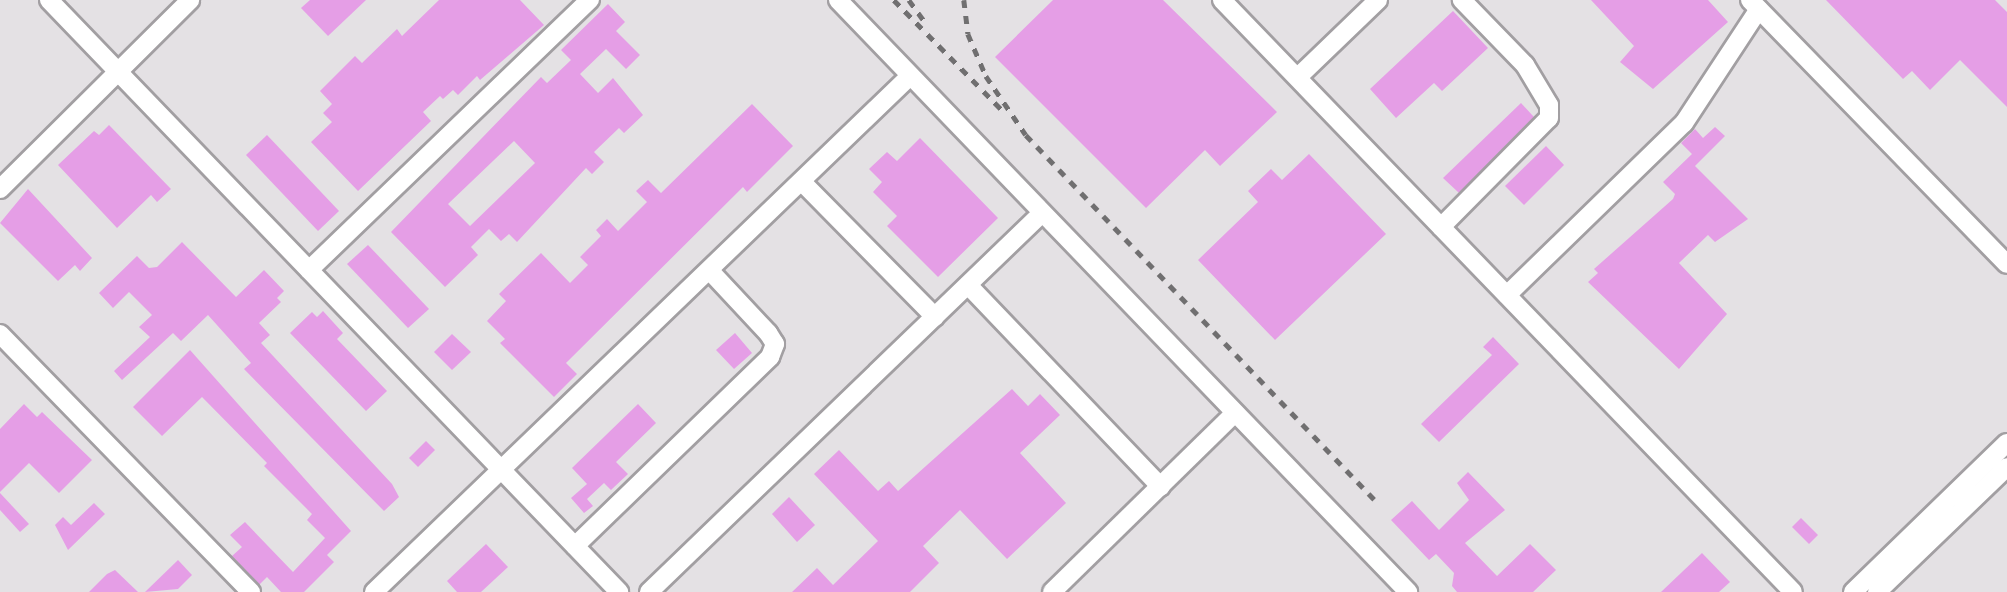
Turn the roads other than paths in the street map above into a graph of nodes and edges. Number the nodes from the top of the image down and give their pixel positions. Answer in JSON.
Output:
{"nodes":[{"id":1,"x":49,"y":0,"type":"edge"},
{"id":2,"x":190,"y":0,"type":"edge"},
{"id":3,"x":591,"y":0,"type":"edge"},
{"id":4,"x":838,"y":0,"type":"edge"},
{"id":5,"x":1222,"y":0,"type":"edge"},
{"id":6,"x":1378,"y":0,"type":"edge"},
{"id":7,"x":1462,"y":0,"type":"edge"},
{"id":8,"x":1755,"y":5,"type":"edge"},
{"id":9,"x":118,"y":72,"type":"junction"},
{"id":10,"x":910,"y":76,"type":"junction"},
{"id":11,"x":1298,"y":77,"type":"junction"},
{"id":12,"x":803,"y":183,"type":"junction"},
{"id":13,"x":0,"y":189,"type":"edge"},
{"id":14,"x":1042,"y":213,"type":"junction"},
{"id":15,"x":1441,"y":227,"type":"junction"},
{"id":16,"x":2007,"y":264,"type":"edge"},
{"id":17,"x":309,"y":270,"type":"junction"},
{"id":18,"x":710,"y":272,"type":"junction"},
{"id":19,"x":968,"y":285,"type":"junction"},
{"id":20,"x":1507,"y":296,"type":"junction"},
{"id":21,"x":935,"y":317,"type":"junction"},
{"id":22,"x":0,"y":334,"type":"edge"},
{"id":23,"x":1235,"y":413,"type":"junction"},
{"id":24,"x":2007,"y":442,"type":"edge"},
{"id":25,"x":2007,"y":467,"type":"edge"},
{"id":26,"x":502,"y":471,"type":"junction"},
{"id":27,"x":1161,"y":487,"type":"junction"},
{"id":28,"x":574,"y":546,"type":"junction"},
{"id":29,"x":251,"y":592,"type":"edge"},
{"id":30,"x":374,"y":592,"type":"edge"},
{"id":31,"x":619,"y":592,"type":"edge"},
{"id":32,"x":649,"y":592,"type":"edge"},
{"id":33,"x":1052,"y":592,"type":"edge"},
{"id":34,"x":1408,"y":592,"type":"edge"},
{"id":35,"x":1793,"y":592,"type":"edge"},
{"id":36,"x":1853,"y":592,"type":"edge"},
{"id":37,"x":1877,"y":592,"type":"edge"}],
"edges":[{"from":1,"to":9,"type":"lane"},
{"from":2,"to":9,"type":"lane"},
{"from":3,"to":17,"type":"lane"},
{"from":4,"to":10,"type":"lane"},
{"from":5,"to":11,"type":"lane"},
{"from":6,"to":11,"type":"lane"},
{"from":7,"to":15,"type":"lane"},
{"from":8,"to":16,"type":"lane"},
{"from":8,"to":20,"type":"lane"},
{"from":9,"to":13,"type":"lane"},
{"from":9,"to":17,"type":"lane"},
{"from":10,"to":12,"type":"lane"},
{"from":10,"to":14,"type":"lane"},
{"from":11,"to":15,"type":"lane"},
{"from":12,"to":18,"type":"lane"},
{"from":12,"to":21,"type":"lane"},
{"from":14,"to":19,"type":"lane"},
{"from":14,"to":23,"type":"lane"},
{"from":15,"to":20,"type":"lane"},
{"from":17,"to":26,"type":"lane"},
{"from":18,"to":26,"type":"lane"},
{"from":18,"to":28,"type":"lane"},
{"from":19,"to":21,"type":"lane"},
{"from":19,"to":27,"type":"lane"},
{"from":20,"to":35,"type":"lane"},
{"from":21,"to":32,"type":"lane"},
{"from":22,"to":29,"type":"lane"},
{"from":23,"to":27,"type":"lane"},
{"from":23,"to":34,"type":"lane"},
{"from":24,"to":36,"type":"lane"},
{"from":25,"to":37,"type":"lane"},
{"from":26,"to":28,"type":"lane"},
{"from":26,"to":30,"type":"lane"},
{"from":27,"to":33,"type":"lane"},
{"from":28,"to":31,"type":"lane"}]}
